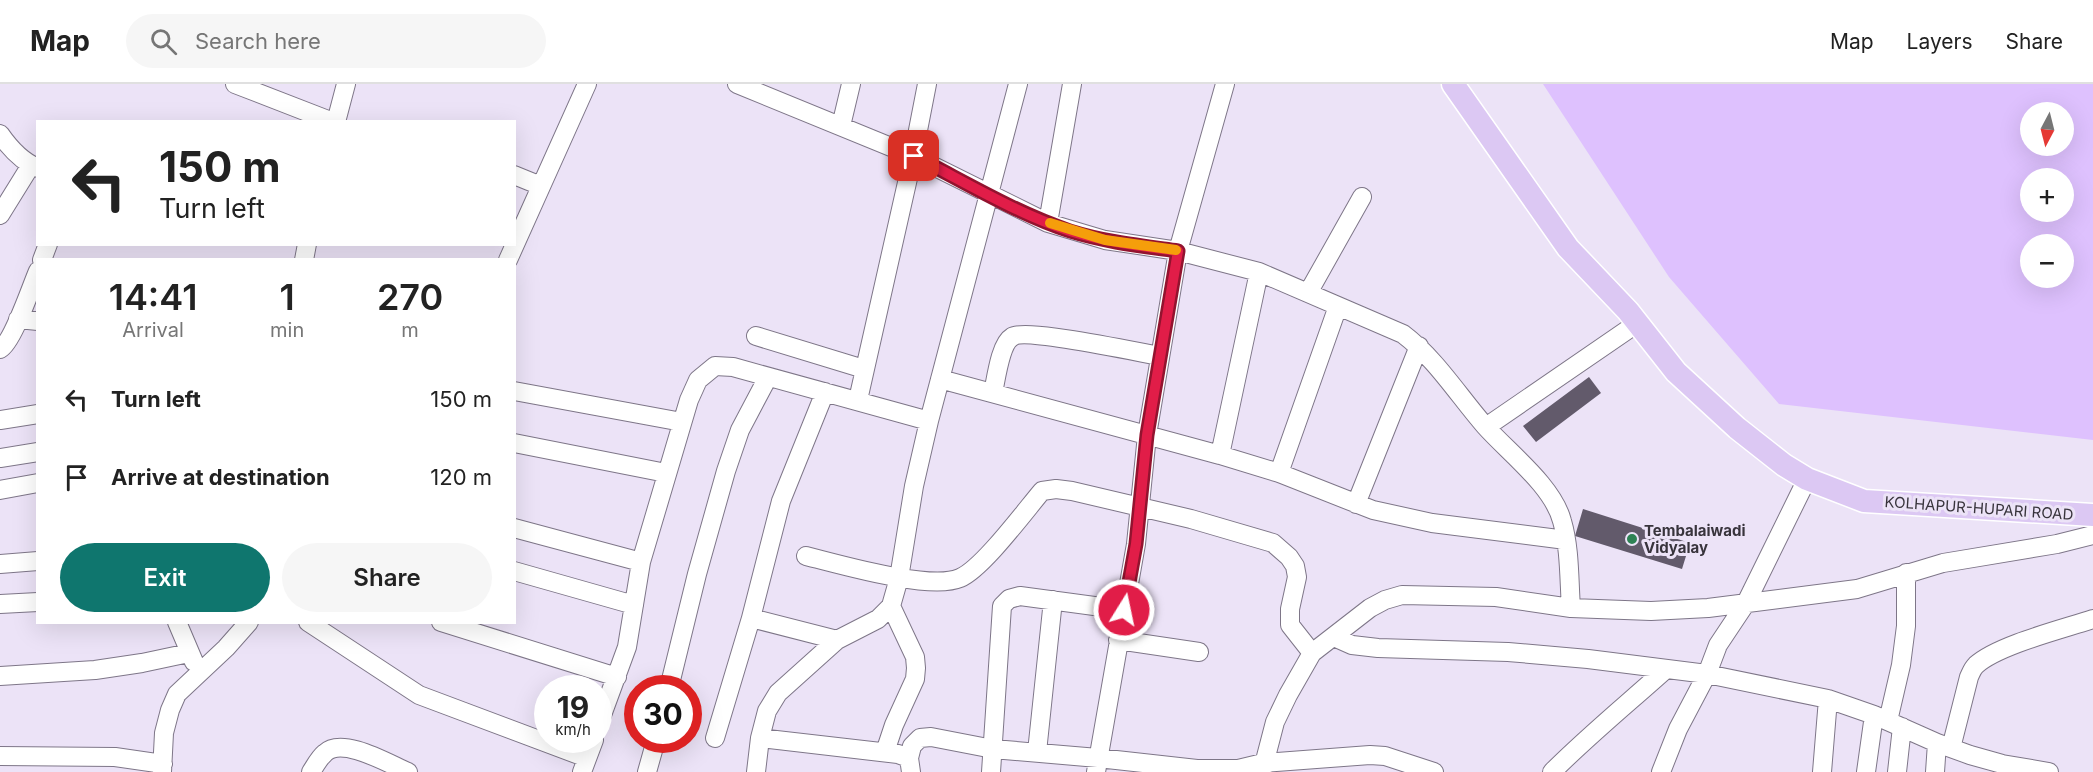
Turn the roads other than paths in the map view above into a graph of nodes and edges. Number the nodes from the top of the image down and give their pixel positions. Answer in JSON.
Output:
{"nodes":[{"id":1,"x":235,"y":84,"type":"edge"},
{"id":2,"x":346,"y":84,"type":"edge"},
{"id":3,"x":587,"y":84,"type":"edge"},
{"id":4,"x":737,"y":84,"type":"edge"},
{"id":5,"x":851,"y":84,"type":"edge"},
{"id":6,"x":927,"y":84,"type":"edge"},
{"id":7,"x":1018,"y":84,"type":"edge"},
{"id":8,"x":1072,"y":84,"type":"edge"},
{"id":9,"x":1225,"y":84,"type":"edge"},
{"id":10,"x":1453,"y":84,"type":"edge"},
{"id":11,"x":257,"y":88,"type":"edge"},
{"id":12,"x":779,"y":92,"type":"edge"},
{"id":13,"x":330,"y":120,"type":"edge"},
{"id":14,"x":336,"y":120,"type":"edge"},
{"id":15,"x":841,"y":126,"type":"junction"},
{"id":16,"x":0,"y":134,"type":"edge"},
{"id":17,"x":914,"y":156,"type":"junction"},
{"id":18,"x":34,"y":166,"type":"edge"},
{"id":19,"x":516,"y":177,"type":"edge"},
{"id":20,"x":541,"y":186,"type":"junction"},
{"id":21,"x":990,"y":195,"type":"junction"},
{"id":22,"x":1362,"y":197,"type":"dead end"},
{"id":23,"x":0,"y":214,"type":"edge"},
{"id":24,"x":1048,"y":223,"type":"junction"},
{"id":25,"x":516,"y":242,"type":"edge"},
{"id":26,"x":1178,"y":251,"type":"junction"},
{"id":27,"x":1259,"y":272,"type":"junction"},
{"id":28,"x":36,"y":276,"type":"edge"},
{"id":29,"x":1308,"y":293,"type":"junction"},
{"id":30,"x":1338,"y":306,"type":"junction"},
{"id":31,"x":18,"y":319,"type":"junction"},
{"id":32,"x":36,"y":321,"type":"edge"},
{"id":33,"x":1636,"y":324,"type":"junction"},
{"id":34,"x":756,"y":336,"type":"dead end"},
{"id":35,"x":1419,"y":346,"type":"junction"},
{"id":36,"x":0,"y":349,"type":"edge"},
{"id":37,"x":1160,"y":356,"type":"junction"},
{"id":38,"x":864,"y":369,"type":"junction"},
{"id":39,"x":768,"y":377,"type":"junction"},
{"id":40,"x":940,"y":379,"type":"junction"},
{"id":41,"x":516,"y":391,"type":"edge"},
{"id":42,"x":825,"y":392,"type":"junction"},
{"id":43,"x":993,"y":393,"type":"junction"},
{"id":44,"x":858,"y":400,"type":"junction"},
{"id":45,"x":36,"y":414,"type":"edge"},
{"id":46,"x":0,"y":420,"type":"edge"},
{"id":47,"x":929,"y":420,"type":"junction"},
{"id":48,"x":682,"y":422,"type":"junction"},
{"id":49,"x":1486,"y":427,"type":"junction"},
{"id":50,"x":1147,"y":435,"type":"junction"},
{"id":51,"x":516,"y":443,"type":"edge"},
{"id":52,"x":36,"y":452,"type":"edge"},
{"id":53,"x":1220,"y":455,"type":"junction"},
{"id":54,"x":0,"y":458,"type":"edge"},
{"id":55,"x":666,"y":473,"type":"junction"},
{"id":56,"x":1279,"y":474,"type":"junction"},
{"id":57,"x":1807,"y":479,"type":"junction"},
{"id":58,"x":36,"y":483,"type":"edge"},
{"id":59,"x":0,"y":490,"type":"edge"},
{"id":60,"x":1356,"y":504,"type":"junction"},
{"id":61,"x":1139,"y":508,"type":"junction"},
{"id":62,"x":2093,"y":515,"type":"edge"},
{"id":63,"x":516,"y":529,"type":"edge"},
{"id":64,"x":2093,"y":535,"type":"edge"},
{"id":65,"x":1566,"y":540,"type":"junction"},
{"id":66,"x":806,"y":556,"type":"dead end"},
{"id":67,"x":36,"y":561,"type":"edge"},
{"id":68,"x":641,"y":562,"type":"junction"},
{"id":69,"x":0,"y":564,"type":"edge"},
{"id":70,"x":516,"y":572,"type":"edge"},
{"id":71,"x":1906,"y":573,"type":"junction"},
{"id":72,"x":899,"y":578,"type":"junction"},
{"id":73,"x":1053,"y":600,"type":"junction"},
{"id":74,"x":36,"y":602,"type":"edge"},
{"id":75,"x":1746,"y":603,"type":"junction"},
{"id":76,"x":0,"y":604,"type":"edge"},
{"id":77,"x":634,"y":605,"type":"junction"},
{"id":78,"x":891,"y":606,"type":"junction"},
{"id":79,"x":1571,"y":608,"type":"junction"},
{"id":80,"x":1124,"y":610,"type":"junction"},
{"id":81,"x":751,"y":618,"type":"junction"},
{"id":82,"x":2093,"y":619,"type":"edge"},
{"id":83,"x":178,"y":624,"type":"edge"},
{"id":84,"x":247,"y":624,"type":"edge"},
{"id":85,"x":311,"y":624,"type":"edge"},
{"id":86,"x":447,"y":624,"type":"edge"},
{"id":87,"x":1334,"y":637,"type":"junction"},
{"id":88,"x":837,"y":640,"type":"junction"},
{"id":89,"x":1118,"y":640,"type":"junction"},
{"id":90,"x":1199,"y":652,"type":"dead end"},
{"id":91,"x":189,"y":653,"type":"junction"},
{"id":92,"x":1312,"y":653,"type":"junction"},
{"id":93,"x":1665,"y":670,"type":"junction"},
{"id":94,"x":199,"y":674,"type":"junction"},
{"id":95,"x":1707,"y":674,"type":"junction"},
{"id":96,"x":672,"y":675,"type":"edge"},
{"id":97,"x":0,"y":676,"type":"edge"},
{"id":98,"x":617,"y":677,"type":"junction"},
{"id":99,"x":612,"y":690,"type":"edge"},
{"id":100,"x":1828,"y":699,"type":"junction"},
{"id":101,"x":1888,"y":721,"type":"junction"},
{"id":102,"x":715,"y":738,"type":"dead end"},
{"id":103,"x":760,"y":738,"type":"junction"},
{"id":104,"x":1944,"y":746,"type":"junction"},
{"id":105,"x":993,"y":749,"type":"junction"},
{"id":106,"x":885,"y":752,"type":"junction"},
{"id":107,"x":1037,"y":752,"type":"junction"},
{"id":108,"x":652,"y":753,"type":"edge"},
{"id":109,"x":0,"y":756,"type":"edge"},
{"id":110,"x":584,"y":765,"type":"edge"},
{"id":111,"x":910,"y":765,"type":"edge"},
{"id":112,"x":1097,"y":765,"type":"edge"},
{"id":113,"x":1130,"y":767,"type":"edge"},
{"id":114,"x":162,"y":768,"type":"edge"},
{"id":115,"x":1262,"y":768,"type":"edge"},
{"id":116,"x":2002,"y":768,"type":"edge"},
{"id":117,"x":311,"y":772,"type":"edge"},
{"id":118,"x":408,"y":772,"type":"edge"},
{"id":119,"x":647,"y":772,"type":"edge"},
{"id":120,"x":756,"y":772,"type":"edge"},
{"id":121,"x":991,"y":772,"type":"edge"},
{"id":122,"x":1434,"y":772,"type":"edge"},
{"id":123,"x":1552,"y":772,"type":"edge"},
{"id":124,"x":1661,"y":772,"type":"edge"},
{"id":125,"x":1822,"y":772,"type":"edge"},
{"id":126,"x":1866,"y":772,"type":"edge"},
{"id":127,"x":1897,"y":772,"type":"edge"},
{"id":128,"x":1935,"y":772,"type":"edge"},
{"id":129,"x":2049,"y":772,"type":"edge"}],
"edges":[{"from":1,"to":11,"type":"street"},
{"from":2,"to":14,"type":"street"},
{"from":3,"to":20,"type":"street"},
{"from":4,"to":12,"type":"street"},
{"from":5,"to":15,"type":"street"},
{"from":6,"to":17,"type":"street"},
{"from":7,"to":21,"type":"street"},
{"from":8,"to":24,"type":"street"},
{"from":9,"to":26,"type":"street"},
{"from":10,"to":33,"type":"main road","name":"KOLHAPUR-HUPARI ROAD"},
{"from":11,"to":13,"type":"street"},
{"from":12,"to":15,"type":"street"},
{"from":15,"to":17,"type":"street"},
{"from":16,"to":18,"type":"street"},
{"from":17,"to":21,"type":"street"},
{"from":17,"to":38,"type":"street"},
{"from":18,"to":23,"type":"street"},
{"from":19,"to":20,"type":"street"},
{"from":20,"to":25,"type":"street"},
{"from":21,"to":24,"type":"street"},
{"from":21,"to":40,"type":"street"},
{"from":22,"to":29,"type":"street"},
{"from":24,"to":26,"type":"street"},
{"from":26,"to":27,"type":"street"},
{"from":26,"to":37,"type":"street"},
{"from":27,"to":29,"type":"street"},
{"from":27,"to":53,"type":"street"},
{"from":28,"to":31,"type":"street"},
{"from":29,"to":30,"type":"street"},
{"from":30,"to":35,"type":"street"},
{"from":30,"to":56,"type":"street"},
{"from":31,"to":32,"type":"street"},
{"from":31,"to":36,"type":"street"},
{"from":33,"to":49,"type":"street"},
{"from":33,"to":57,"type":"main road","name":"KOLHAPUR-HUPARI ROAD"},
{"from":34,"to":38,"type":"street"},
{"from":35,"to":49,"type":"street"},
{"from":35,"to":60,"type":"street"},
{"from":37,"to":43,"type":"street"},
{"from":37,"to":50,"type":"street"},
{"from":38,"to":44,"type":"street"},
{"from":39,"to":42,"type":"street"},
{"from":39,"to":48,"type":"street"},
{"from":39,"to":96,"type":"street"},
{"from":40,"to":43,"type":"street"},
{"from":40,"to":47,"type":"street"},
{"from":41,"to":48,"type":"street"},
{"from":42,"to":44,"type":"street"},
{"from":42,"to":81,"type":"street"},
{"from":43,"to":50,"type":"street"},
{"from":44,"to":47,"type":"street"},
{"from":45,"to":46,"type":"street"},
{"from":47,"to":72,"type":"street"},
{"from":48,"to":55,"type":"street"},
{"from":49,"to":65,"type":"street"},
{"from":50,"to":53,"type":"street"},
{"from":50,"to":61,"type":"street"},
{"from":51,"to":55,"type":"street"},
{"from":52,"to":54,"type":"street"},
{"from":53,"to":56,"type":"street"},
{"from":55,"to":68,"type":"street"},
{"from":56,"to":60,"type":"street"},
{"from":57,"to":62,"type":"main road","name":"KOLHAPUR-HUPARI ROAD"},
{"from":57,"to":75,"type":"street"},
{"from":58,"to":59,"type":"street"},
{"from":60,"to":65,"type":"street"},
{"from":61,"to":72,"type":"street"},
{"from":61,"to":80,"type":"street"},
{"from":61,"to":92,"type":"street"},
{"from":63,"to":68,"type":"street"},
{"from":64,"to":71,"type":"street"},
{"from":65,"to":79,"type":"street"},
{"from":66,"to":72,"type":"street"},
{"from":67,"to":69,"type":"street"},
{"from":68,"to":77,"type":"street"},
{"from":70,"to":77,"type":"street"},
{"from":71,"to":75,"type":"street"},
{"from":71,"to":101,"type":"street"},
{"from":72,"to":78,"type":"street"},
{"from":73,"to":80,"type":"street"},
{"from":73,"to":105,"type":"street"},
{"from":73,"to":107,"type":"street"},
{"from":74,"to":76,"type":"street"},
{"from":75,"to":79,"type":"street"},
{"from":75,"to":95,"type":"street"},
{"from":77,"to":98,"type":"street"},
{"from":78,"to":88,"type":"street"},
{"from":78,"to":106,"type":"street"},
{"from":79,"to":87,"type":"street"},
{"from":80,"to":89,"type":"street"},
{"from":81,"to":88,"type":"street"},
{"from":81,"to":102,"type":"street"},
{"from":82,"to":104,"type":"street"},
{"from":83,"to":91,"type":"street"},
{"from":84,"to":94,"type":"street"},
{"from":85,"to":110,"type":"street"},
{"from":86,"to":98,"type":"street"},
{"from":87,"to":92,"type":"street"},
{"from":87,"to":93,"type":"street"},
{"from":88,"to":103,"type":"street"},
{"from":89,"to":90,"type":"street"},
{"from":89,"to":112,"type":"street"},
{"from":91,"to":94,"type":"street"},
{"from":91,"to":97,"type":"street"},
{"from":92,"to":115,"type":"street"},
{"from":93,"to":95,"type":"street"},
{"from":93,"to":123,"type":"street"},
{"from":94,"to":114,"type":"street"},
{"from":95,"to":100,"type":"street"},
{"from":95,"to":124,"type":"street"},
{"from":98,"to":99,"type":"street"},
{"from":100,"to":101,"type":"street"},
{"from":100,"to":125,"type":"street"},
{"from":101,"to":104,"type":"street"},
{"from":101,"to":126,"type":"street"},
{"from":101,"to":127,"type":"street"},
{"from":103,"to":106,"type":"street"},
{"from":103,"to":120,"type":"street"},
{"from":104,"to":116,"type":"street"},
{"from":104,"to":128,"type":"street"},
{"from":105,"to":107,"type":"street"},
{"from":105,"to":111,"type":"street"},
{"from":105,"to":121,"type":"street"},
{"from":106,"to":111,"type":"street"},
{"from":107,"to":112,"type":"street"},
{"from":108,"to":119,"type":"street"},
{"from":109,"to":114,"type":"street"},
{"from":112,"to":113,"type":"street"},
{"from":113,"to":115,"type":"street"},
{"from":115,"to":122,"type":"street"},
{"from":116,"to":129,"type":"street"},
{"from":117,"to":118,"type":"street"}]}
